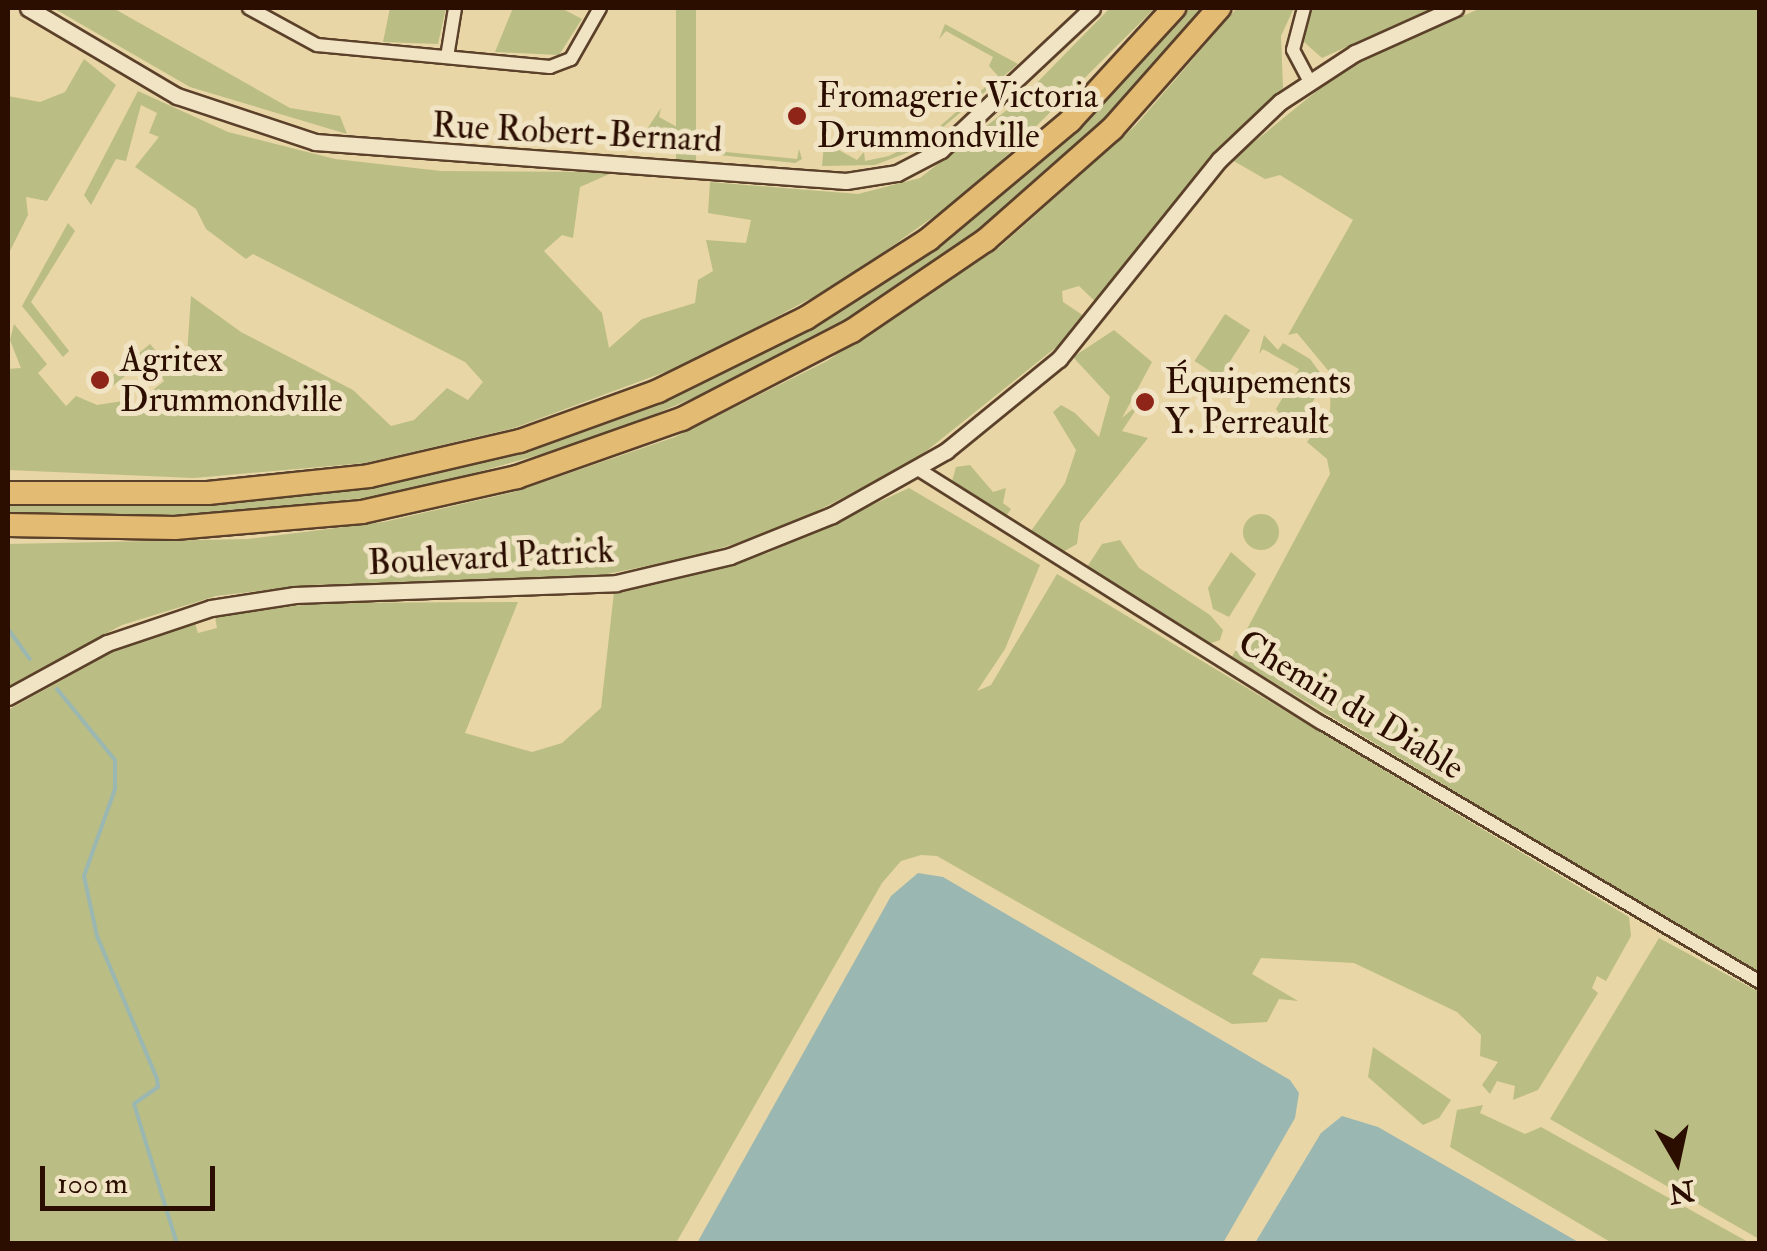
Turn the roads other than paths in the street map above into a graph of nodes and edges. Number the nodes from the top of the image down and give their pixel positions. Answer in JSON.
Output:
{"nodes":[{"id":1,"x":28,"y":8,"type":"edge"},
{"id":2,"x":250,"y":8,"type":"edge"},
{"id":3,"x":456,"y":8,"type":"edge"},
{"id":4,"x":600,"y":8,"type":"edge"},
{"id":5,"x":1092,"y":8,"type":"edge"},
{"id":6,"x":1174,"y":8,"type":"edge"},
{"id":7,"x":1219,"y":8,"type":"edge"},
{"id":8,"x":1304,"y":8,"type":"edge"},
{"id":9,"x":1455,"y":8,"type":"edge"},
{"id":10,"x":447,"y":58,"type":"junction"},
{"id":11,"x":1309,"y":80,"type":"junction"},
{"id":12,"x":918,"y":469,"type":"junction"},
{"id":13,"x":8,"y":481,"type":"edge"},
{"id":14,"x":8,"y":493,"type":"edge"},
{"id":15,"x":108,"y":495,"type":"junction"},
{"id":16,"x":8,"y":526,"type":"edge"},
{"id":17,"x":8,"y":697,"type":"edge"},
{"id":18,"x":1760,"y":982,"type":"edge"}],
"edges":[{"from":1,"to":5,"type":"street","name":"Rue Robert-Bernard"},
{"from":2,"to":10,"type":"street"},
{"from":3,"to":10,"type":"street"},
{"from":4,"to":10,"type":"street"},
{"from":6,"to":15,"type":"highway"},
{"from":7,"to":16,"type":"highway"},
{"from":8,"to":11,"type":"street"},
{"from":9,"to":11,"type":"street","name":"Boulevard Patrick"},
{"from":11,"to":12,"type":"street","name":"Boulevard Patrick"},
{"from":12,"to":17,"type":"street","name":"Boulevard Patrick"},
{"from":12,"to":18,"type":"street","name":"Chemin du Diable"},
{"from":13,"to":15,"type":"highway"},
{"from":14,"to":15,"type":"highway"}]}
